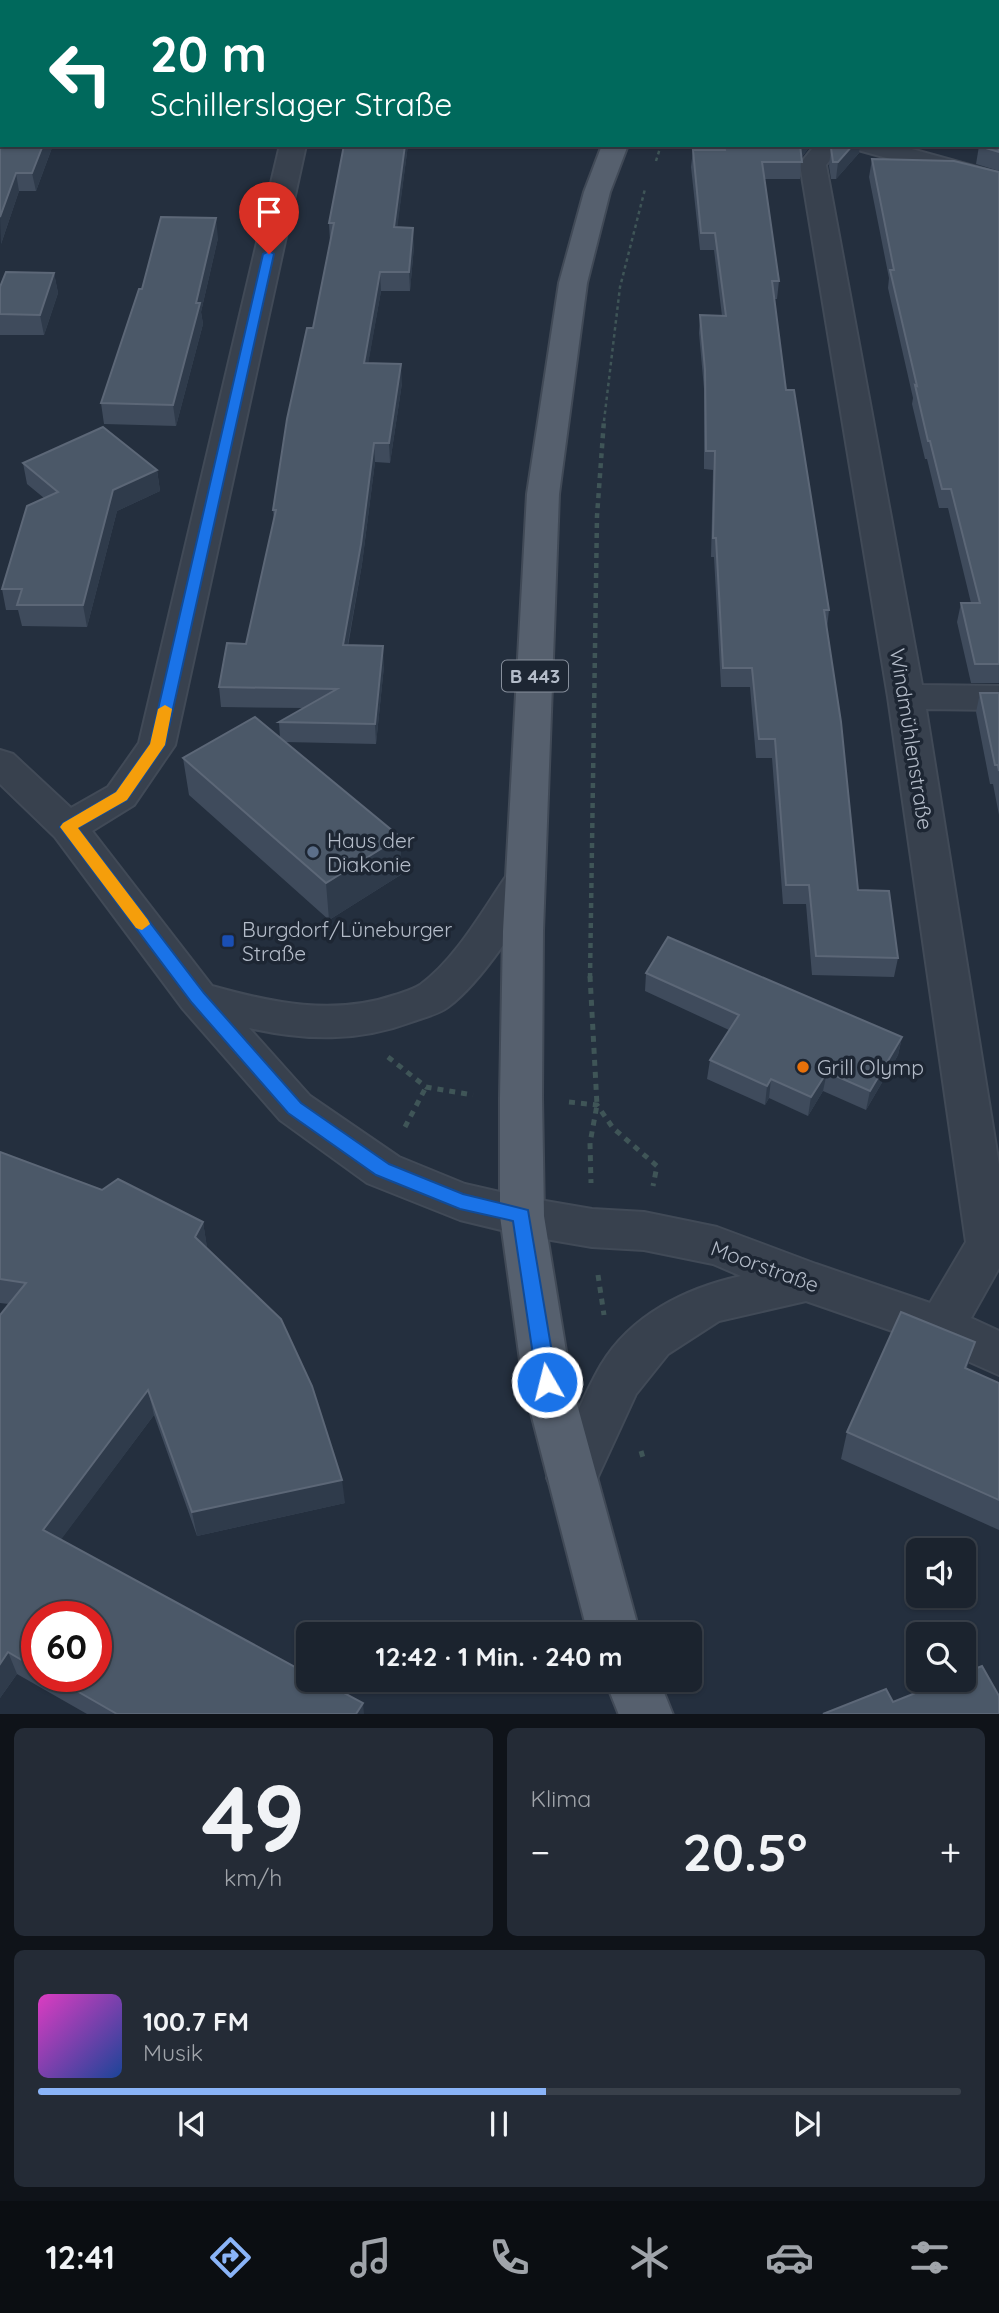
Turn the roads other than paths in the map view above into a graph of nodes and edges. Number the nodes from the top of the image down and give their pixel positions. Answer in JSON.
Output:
{"nodes":[{"id":1,"x":293,"y":147,"type":"edge"},
{"id":2,"x":614,"y":147,"type":"edge"},
{"id":3,"x":827,"y":147,"type":"edge"},
{"id":4,"x":874,"y":147,"type":"edge"},
{"id":5,"x":999,"y":181,"type":"edge"},
{"id":6,"x":906,"y":698,"type":"junction"},
{"id":7,"x":999,"y":698,"type":"edge"},
{"id":8,"x":0,"y":763,"type":"edge"},
{"id":9,"x":68,"y":827,"type":"junction"},
{"id":10,"x":526,"y":878,"type":"junction"},
{"id":11,"x":198,"y":998,"type":"junction"},
{"id":12,"x":522,"y":1216,"type":"junction"},
{"id":13,"x":806,"y":1281,"type":"junction"},
{"id":14,"x":942,"y":1327,"type":"junction"},
{"id":15,"x":999,"y":1354,"type":"edge"},
{"id":16,"x":572,"y":1478,"type":"junction"},
{"id":17,"x":611,"y":1622,"type":"edge"},
{"id":18,"x":637,"y":1692,"type":"edge"},
{"id":19,"x":646,"y":1714,"type":"edge"}],
"edges":[{"from":1,"to":9,"type":"street"},
{"from":2,"to":10,"type":"main road","number":"B 443"},
{"from":3,"to":6,"type":"street","name":"Windmühlenstraße"},
{"from":4,"to":5,"type":"street"},
{"from":6,"to":7,"type":"street"},
{"from":6,"to":14,"type":"street","name":"Windmühlenstraße"},
{"from":8,"to":9,"type":"street","name":"Moorstraße"},
{"from":9,"to":11,"type":"street","name":"Moorstraße"},
{"from":10,"to":11,"type":"street"},
{"from":10,"to":12,"type":"main road","number":"B 443"},
{"from":11,"to":12,"type":"street","name":"Moorstraße"},
{"from":12,"to":13,"type":"street","name":"Moorstraße"},
{"from":12,"to":16,"type":"main road","number":"B 443"},
{"from":13,"to":14,"type":"street","name":"Moorstraße"},
{"from":13,"to":16,"type":"street"},
{"from":14,"to":15,"type":"street","name":"Moorstraße"},
{"from":16,"to":17,"type":"main road","number":"B 443"},
{"from":18,"to":19,"type":"main road"}]}
